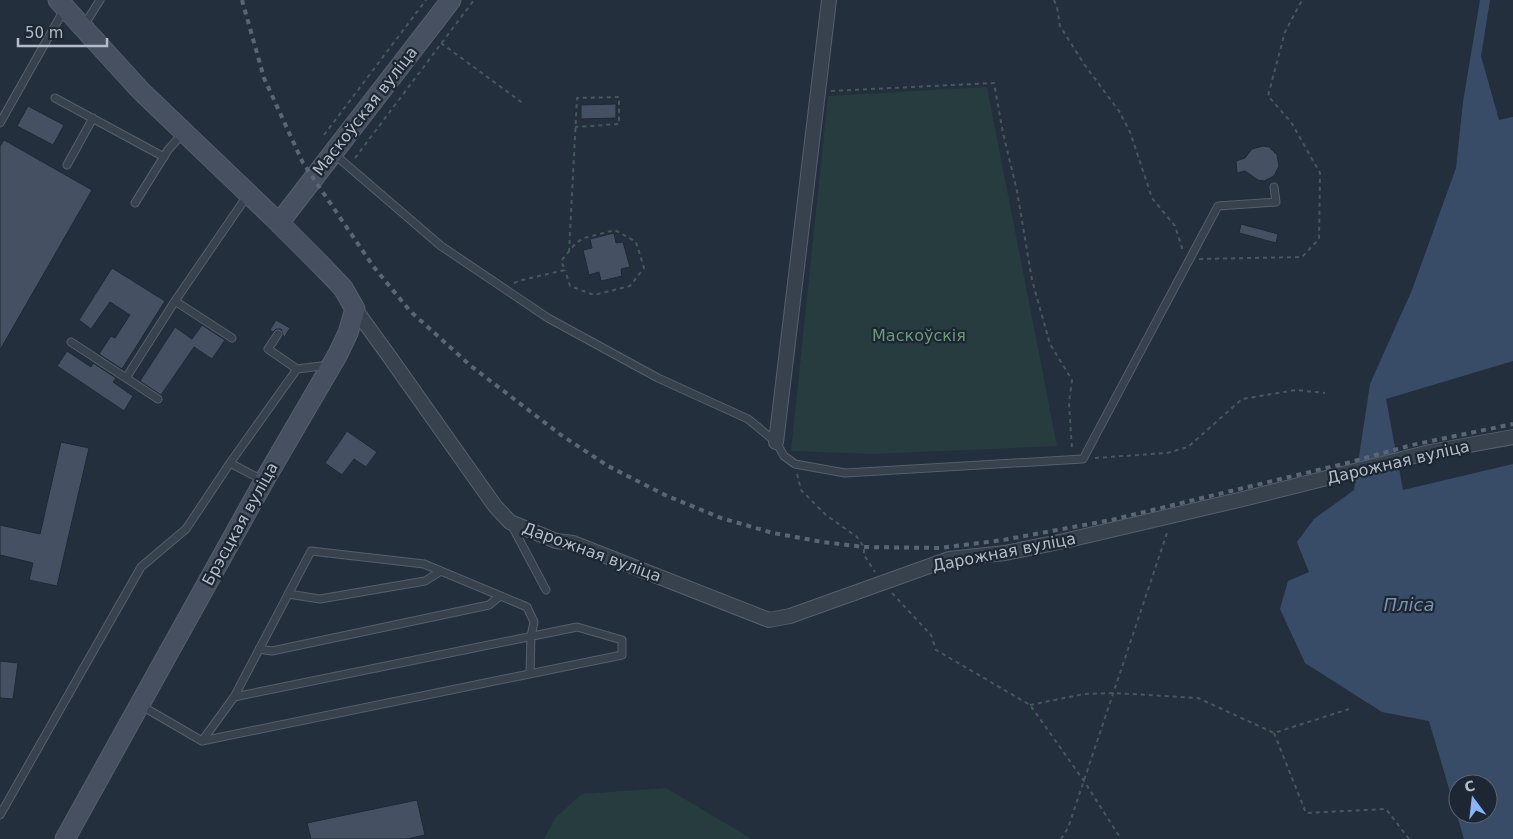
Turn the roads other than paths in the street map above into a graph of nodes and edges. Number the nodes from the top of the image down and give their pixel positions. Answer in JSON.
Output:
{"nodes":[{"id":1,"x":100,"y":0,"type":"edge"},
{"id":2,"x":451,"y":0,"type":"edge"},
{"id":3,"x":829,"y":0,"type":"edge"},
{"id":4,"x":62,"y":4,"type":"edge"},
{"id":5,"x":83,"y":28,"type":"junction"},
{"id":6,"x":56,"y":98,"type":"dead end"},
{"id":7,"x":93,"y":118,"type":"junction"},
{"id":8,"x":0,"y":123,"type":"edge"},
{"id":9,"x":184,"y":132,"type":"junction"},
{"id":10,"x":334,"y":154,"type":"junction"},
{"id":11,"x":164,"y":157,"type":"junction"},
{"id":12,"x":67,"y":165,"type":"dead end"},
{"id":13,"x":1274,"y":187,"type":"dead end"},
{"id":14,"x":249,"y":193,"type":"junction"},
{"id":15,"x":134,"y":203,"type":"dead end"},
{"id":16,"x":280,"y":222,"type":"junction"},
{"id":17,"x":175,"y":301,"type":"junction"},
{"id":18,"x":354,"y":309,"type":"junction"},
{"id":19,"x":278,"y":334,"type":"dead end"},
{"id":20,"x":232,"y":338,"type":"dead end"},
{"id":21,"x":71,"y":342,"type":"dead end"},
{"id":22,"x":332,"y":364,"type":"junction"},
{"id":23,"x":297,"y":369,"type":"junction"},
{"id":24,"x":126,"y":378,"type":"junction"},
{"id":25,"x":158,"y":399,"type":"dead end"},
{"id":26,"x":1513,"y":437,"type":"edge"},
{"id":27,"x":776,"y":442,"type":"junction"},
{"id":28,"x":230,"y":463,"type":"junction"},
{"id":29,"x":264,"y":481,"type":"junction"},
{"id":30,"x":510,"y":522,"type":"junction"},
{"id":31,"x":441,"y":571,"type":"junction"},
{"id":32,"x":546,"y":590,"type":"dead end"},
{"id":33,"x":288,"y":594,"type":"junction"},
{"id":34,"x":500,"y":596,"type":"junction"},
{"id":35,"x":531,"y":636,"type":"junction"},
{"id":36,"x":259,"y":650,"type":"junction"},
{"id":37,"x":530,"y":674,"type":"junction"},
{"id":38,"x":234,"y":697,"type":"junction"},
{"id":39,"x":140,"y":705,"type":"junction"},
{"id":40,"x":202,"y":741,"type":"junction"},
{"id":41,"x":0,"y":815,"type":"edge"},
{"id":42,"x":65,"y":839,"type":"edge"}],
"edges":[{"from":1,"to":5,"type":"lane"},
{"from":2,"to":10,"type":"main road","name":"Маскоўская вуліца"},
{"from":3,"to":27,"type":"street"},
{"from":4,"to":5,"type":"main road"},
{"from":4,"to":8,"type":"lane"},
{"from":5,"to":9,"type":"main road"},
{"from":6,"to":7,"type":"lane"},
{"from":7,"to":11,"type":"lane"},
{"from":7,"to":12,"type":"lane"},
{"from":9,"to":11,"type":"lane"},
{"from":9,"to":14,"type":"main road"},
{"from":10,"to":16,"type":"main road","name":"Маскоўская вуліца"},
{"from":10,"to":27,"type":"lane"},
{"from":11,"to":15,"type":"lane"},
{"from":13,"to":27,"type":"lane"},
{"from":14,"to":16,"type":"main road"},
{"from":14,"to":17,"type":"lane"},
{"from":16,"to":18,"type":"main road"},
{"from":17,"to":20,"type":"lane"},
{"from":17,"to":24,"type":"lane"},
{"from":18,"to":22,"type":"main road","name":"Брэсцкая вуліца"},
{"from":18,"to":30,"type":"street"},
{"from":19,"to":23,"type":"lane"},
{"from":21,"to":24,"type":"lane"},
{"from":22,"to":23,"type":"lane"},
{"from":22,"to":29,"type":"main road","name":"Брэсцкая вуліца"},
{"from":23,"to":28,"type":"lane"},
{"from":24,"to":25,"type":"lane"},
{"from":26,"to":30,"type":"street","name":"Дарожная вуліца"},
{"from":28,"to":29,"type":"lane"},
{"from":28,"to":41,"type":"lane"},
{"from":29,"to":39,"type":"main road","name":"Брэсцкая вуліца"},
{"from":30,"to":32,"type":"lane"},
{"from":31,"to":33,"type":"lane"},
{"from":31,"to":33,"type":"lane"},
{"from":31,"to":34,"type":"lane"},
{"from":33,"to":36,"type":"lane"},
{"from":34,"to":35,"type":"lane"},
{"from":34,"to":36,"type":"lane"},
{"from":35,"to":37,"type":"lane"},
{"from":35,"to":37,"type":"lane"},
{"from":35,"to":38,"type":"lane"},
{"from":36,"to":38,"type":"lane"},
{"from":37,"to":40,"type":"lane"},
{"from":38,"to":40,"type":"lane"},
{"from":39,"to":40,"type":"lane"},
{"from":39,"to":42,"type":"main road","name":"Брэсцкая вуліца"}]}
